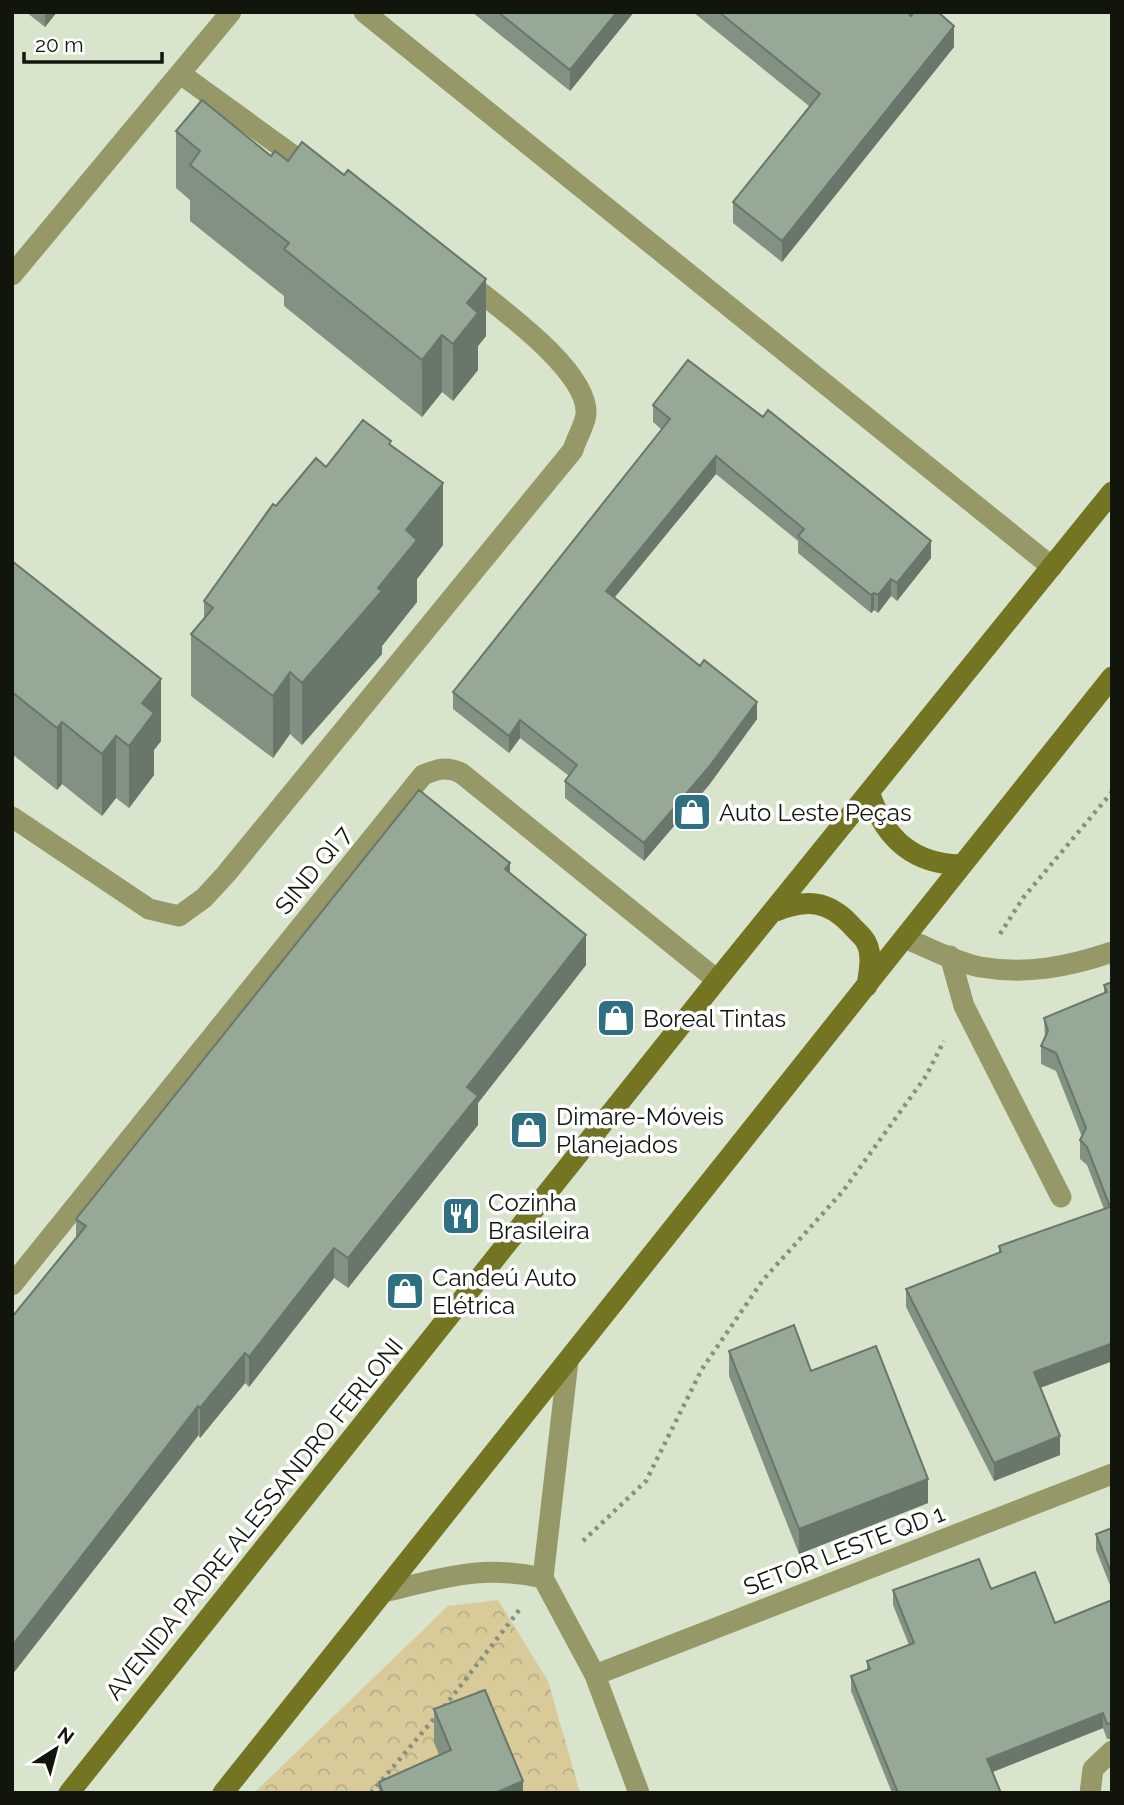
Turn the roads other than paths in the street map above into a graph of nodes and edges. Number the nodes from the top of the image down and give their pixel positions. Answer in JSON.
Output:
{"nodes":[{"id":1,"x":232,"y":12,"type":"edge"},
{"id":2,"x":364,"y":12,"type":"edge"},
{"id":3,"x":182,"y":75,"type":"junction"},
{"id":4,"x":333,"y":184,"type":"edge"},
{"id":5,"x":452,"y":270,"type":"edge"},
{"id":6,"x":12,"y":275,"type":"edge"},
{"id":7,"x":1112,"y":492,"type":"edge"},
{"id":8,"x":1052,"y":567,"type":"junction"},
{"id":9,"x":1112,"y":677,"type":"edge"},
{"id":10,"x":870,"y":794,"type":"junction"},
{"id":11,"x":12,"y":817,"type":"edge"},
{"id":12,"x":961,"y":865,"type":"junction"},
{"id":13,"x":774,"y":912,"type":"junction"},
{"id":14,"x":905,"y":938,"type":"junction"},
{"id":15,"x":1112,"y":952,"type":"edge"},
{"id":16,"x":950,"y":956,"type":"junction"},
{"id":17,"x":717,"y":980,"type":"junction"},
{"id":18,"x":867,"y":986,"type":"junction"},
{"id":19,"x":1061,"y":1197,"type":"dead end"},
{"id":20,"x":12,"y":1285,"type":"edge"},
{"id":21,"x":568,"y":1361,"type":"junction"},
{"id":22,"x":1112,"y":1474,"type":"edge"},
{"id":23,"x":543,"y":1578,"type":"junction"},
{"id":24,"x":384,"y":1592,"type":"junction"},
{"id":25,"x":595,"y":1675,"type":"junction"},
{"id":26,"x":1112,"y":1751,"type":"edge"},
{"id":27,"x":69,"y":1793,"type":"edge"},
{"id":28,"x":223,"y":1793,"type":"edge"},
{"id":29,"x":639,"y":1793,"type":"edge"},
{"id":30,"x":1090,"y":1793,"type":"edge"}],
"edges":[{"from":1,"to":3,"type":"street"},
{"from":2,"to":8,"type":"street"},
{"from":3,"to":4,"type":"street"},
{"from":3,"to":6,"type":"street"},
{"from":5,"to":11,"type":"street"},
{"from":7,"to":8,"type":"main road","name":"AVENIDA PADRE ALESSANDRO FERLONI"},
{"from":8,"to":10,"type":"main road","name":"AVENIDA PADRE ALESSANDRO FERLONI"},
{"from":9,"to":12,"type":"main road"},
{"from":10,"to":12,"type":"main road"},
{"from":10,"to":13,"type":"main road","name":"AVENIDA PADRE ALESSANDRO FERLONI"},
{"from":12,"to":14,"type":"main road"},
{"from":13,"to":17,"type":"main road","name":"AVENIDA PADRE ALESSANDRO FERLONI"},
{"from":13,"to":18,"type":"main road"},
{"from":14,"to":16,"type":"street"},
{"from":14,"to":18,"type":"main road"},
{"from":15,"to":16,"type":"street"},
{"from":16,"to":19,"type":"street"},
{"from":17,"to":20,"type":"street","name":"SIND QI 7"},
{"from":17,"to":27,"type":"main road","name":"AVENIDA PADRE ALESSANDRO FERLONI"},
{"from":18,"to":21,"type":"main road"},
{"from":21,"to":23,"type":"street"},
{"from":21,"to":24,"type":"main road"},
{"from":22,"to":25,"type":"street","name":"SETOR LESTE QD 1"},
{"from":23,"to":24,"type":"street"},
{"from":23,"to":25,"type":"street"},
{"from":24,"to":28,"type":"main road"},
{"from":25,"to":29,"type":"street"},
{"from":26,"to":30,"type":"street"}]}
